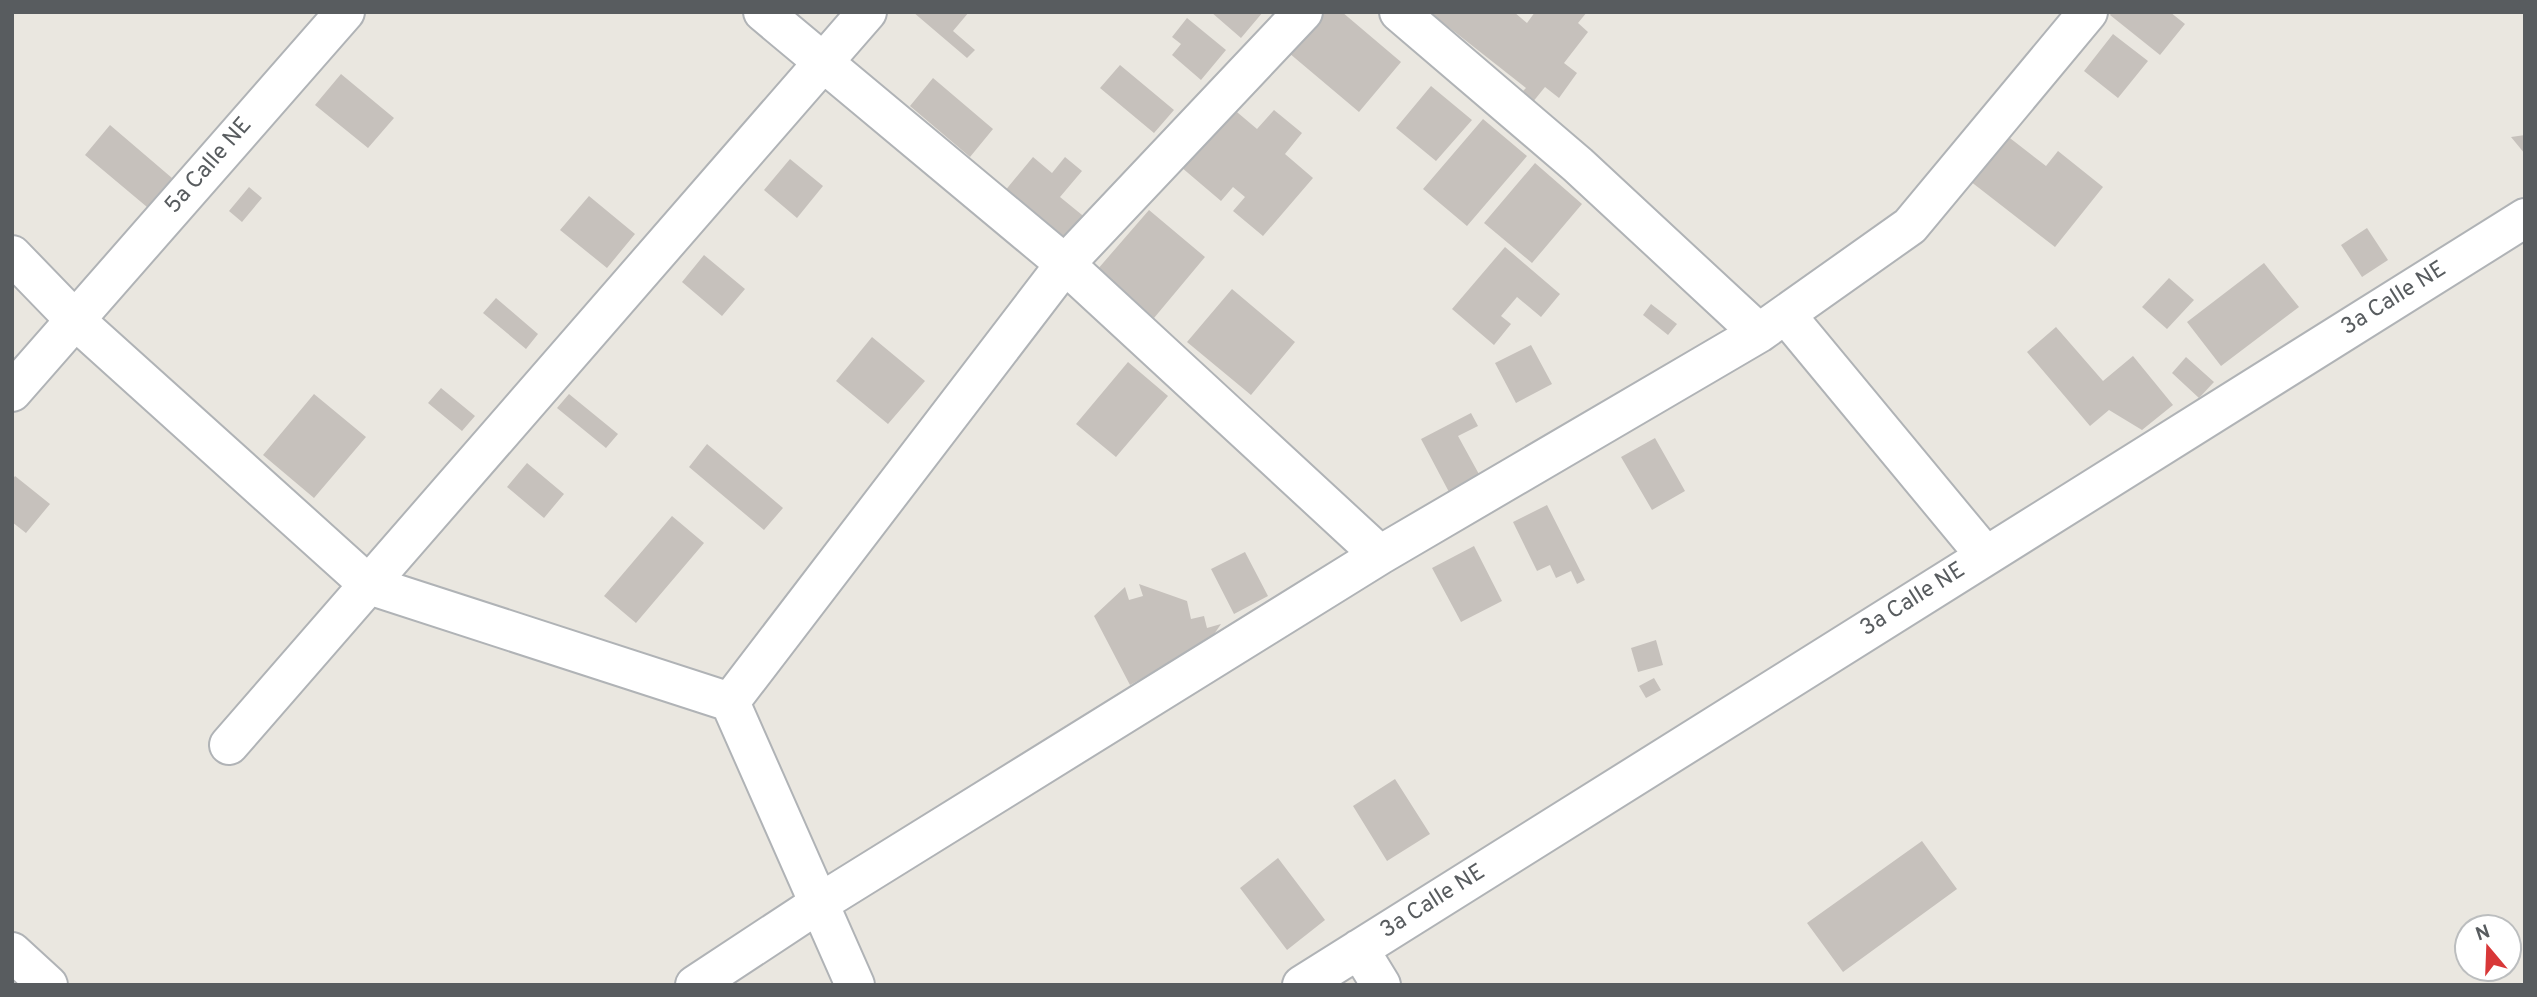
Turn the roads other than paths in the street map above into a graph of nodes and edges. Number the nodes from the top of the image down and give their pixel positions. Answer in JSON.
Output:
{"nodes":[{"id":1,"x":345,"y":12,"type":"edge"},
{"id":2,"x":763,"y":12,"type":"edge"},
{"id":3,"x":867,"y":12,"type":"edge"},
{"id":4,"x":1303,"y":12,"type":"edge"},
{"id":5,"x":1399,"y":12,"type":"edge"},
{"id":6,"x":2088,"y":12,"type":"edge"},
{"id":7,"x":822,"y":64,"type":"junction"},
{"id":8,"x":2525,"y":218,"type":"edge"},
{"id":9,"x":12,"y":255,"type":"edge"},
{"id":10,"x":1065,"y":264,"type":"junction"},
{"id":11,"x":74,"y":319,"type":"junction"},
{"id":12,"x":1773,"y":324,"type":"junction"},
{"id":13,"x":12,"y":392,"type":"edge"},
{"id":14,"x":1380,"y":555,"type":"junction"},
{"id":15,"x":1985,"y":555,"type":"junction"},
{"id":16,"x":369,"y":585,"type":"junction"},
{"id":17,"x":730,"y":702,"type":"junction"},
{"id":18,"x":229,"y":745,"type":"dead end"},
{"id":19,"x":818,"y":904,"type":"junction"},
{"id":20,"x":1359,"y":949,"type":"junction"},
{"id":21,"x":12,"y":952,"type":"edge"},
{"id":22,"x":48,"y":985,"type":"edge"},
{"id":23,"x":695,"y":985,"type":"edge"},
{"id":24,"x":855,"y":985,"type":"edge"},
{"id":25,"x":1302,"y":985,"type":"edge"},
{"id":26,"x":1381,"y":985,"type":"edge"}],
"edges":[{"from":1,"to":11,"type":"street","name":"5a Calle NE"},
{"from":2,"to":7,"type":"street"},
{"from":3,"to":7,"type":"street"},
{"from":4,"to":10,"type":"street"},
{"from":5,"to":12,"type":"street"},
{"from":6,"to":12,"type":"street"},
{"from":7,"to":10,"type":"street"},
{"from":7,"to":16,"type":"street"},
{"from":8,"to":15,"type":"street","name":"3a Calle NE"},
{"from":9,"to":11,"type":"street"},
{"from":10,"to":14,"type":"street"},
{"from":10,"to":17,"type":"street"},
{"from":11,"to":13,"type":"street","name":"5a Calle NE"},
{"from":11,"to":16,"type":"street"},
{"from":12,"to":14,"type":"street"},
{"from":12,"to":15,"type":"street"},
{"from":14,"to":19,"type":"street"},
{"from":15,"to":20,"type":"street","name":"3a Calle NE"},
{"from":16,"to":17,"type":"street"},
{"from":16,"to":18,"type":"street"},
{"from":17,"to":19,"type":"street"},
{"from":19,"to":23,"type":"street"},
{"from":19,"to":24,"type":"street"},
{"from":20,"to":25,"type":"street","name":"3a Calle NE"},
{"from":20,"to":26,"type":"street"},
{"from":21,"to":22,"type":"street"}]}
